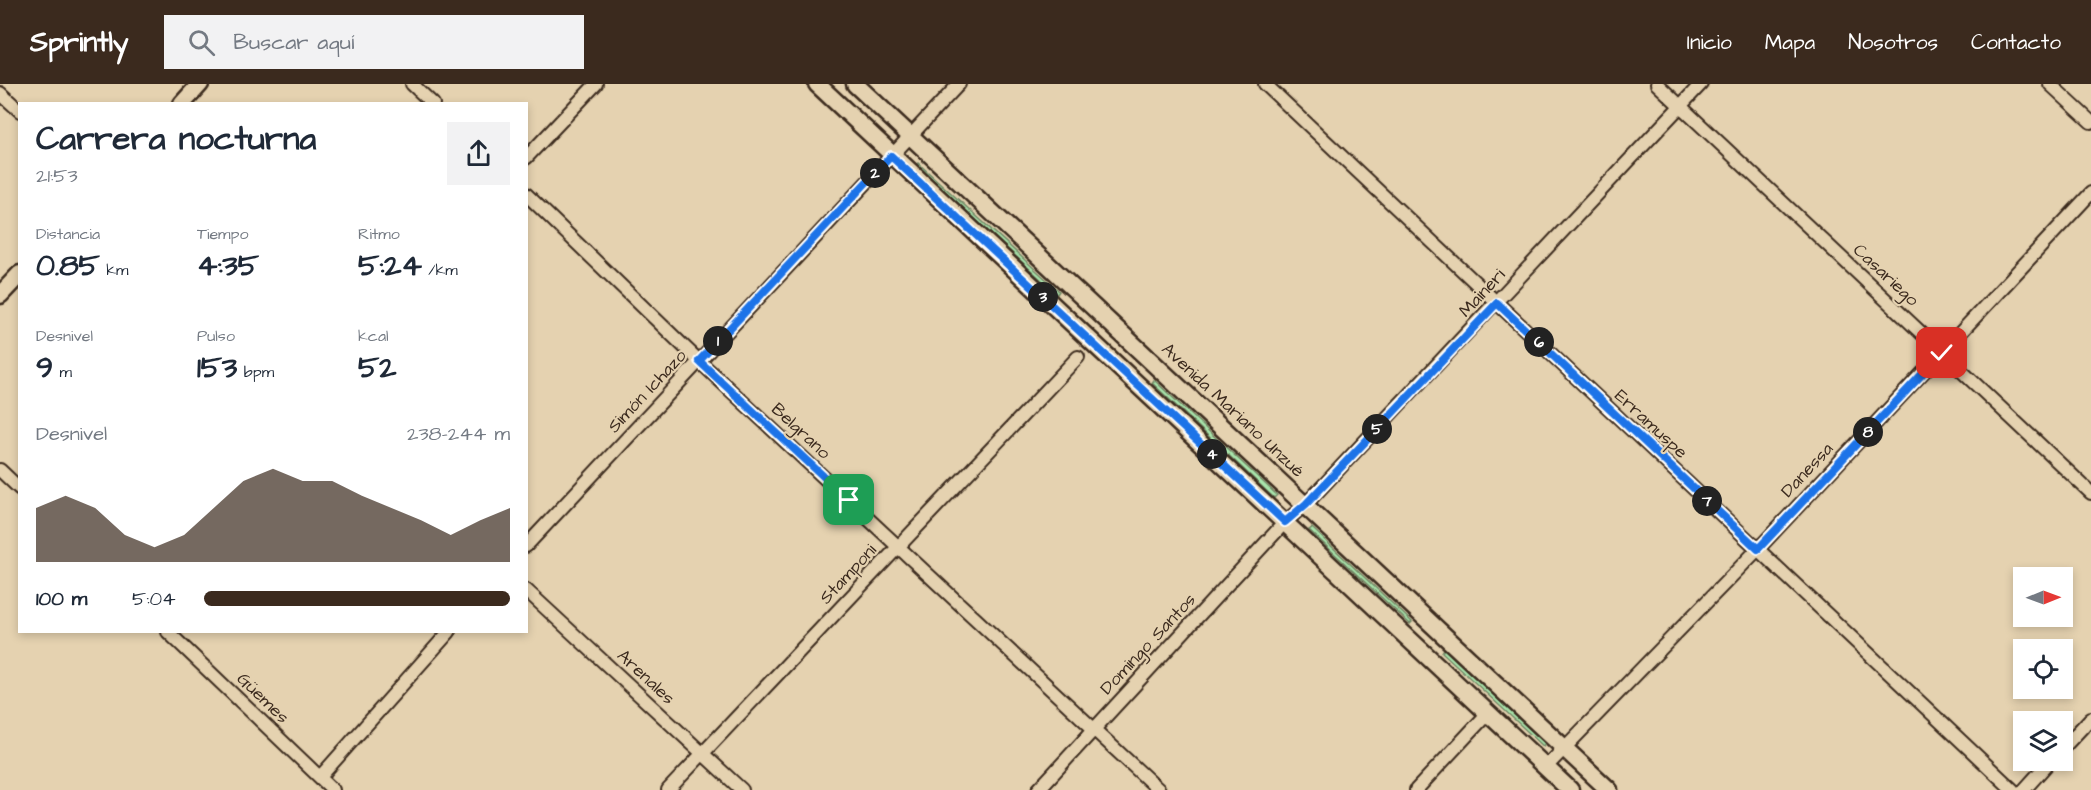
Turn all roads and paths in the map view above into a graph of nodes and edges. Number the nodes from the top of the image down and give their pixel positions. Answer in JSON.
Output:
{"nodes":[{"id":1,"x":200,"y":84,"type":"edge"},
{"id":2,"x":412,"y":84,"type":"edge"},
{"id":3,"x":596,"y":84,"type":"edge"},
{"id":4,"x":817,"y":84,"type":"edge"},
{"id":5,"x":855,"y":84,"type":"edge"},
{"id":6,"x":959,"y":84,"type":"edge"},
{"id":7,"x":1265,"y":84,"type":"edge"},
{"id":8,"x":1657,"y":84,"type":"edge"},
{"id":9,"x":1701,"y":84,"type":"edge"},
{"id":10,"x":2050,"y":84,"type":"edge"},
{"id":11,"x":0,"y":93,"type":"edge"},
{"id":12,"x":184,"y":102,"type":"edge"},
{"id":13,"x":431,"y":102,"type":"edge"},
{"id":14,"x":1680,"y":106,"type":"junction"},
{"id":15,"x":18,"y":109,"type":"edge"},
{"id":16,"x":2091,"y":122,"type":"edge"},
{"id":17,"x":910,"y":136,"type":"junction"},
{"id":18,"x":528,"y":156,"type":"edge"},
{"id":19,"x":891,"y":156,"type":"junction"},
{"id":20,"x":2091,"y":193,"type":"edge"},
{"id":21,"x":528,"y":196,"type":"edge"},
{"id":22,"x":18,"y":276,"type":"edge"},
{"id":23,"x":1077,"y":291,"type":"junction"},
{"id":24,"x":0,"y":295,"type":"edge"},
{"id":25,"x":1497,"y":303,"type":"junction"},
{"id":26,"x":1058,"y":310,"type":"junction"},
{"id":27,"x":1942,"y":353,"type":"junction"},
{"id":28,"x":1078,"y":357,"type":"dead end"},
{"id":29,"x":1149,"y":358,"type":"junction"},
{"id":30,"x":699,"y":361,"type":"junction"},
{"id":31,"x":1131,"y":378,"type":"junction"},
{"id":32,"x":0,"y":470,"type":"edge"},
{"id":33,"x":18,"y":487,"type":"edge"},
{"id":34,"x":2091,"y":493,"type":"edge"},
{"id":35,"x":1306,"y":504,"type":"junction"},
{"id":36,"x":1285,"y":522,"type":"junction"},
{"id":37,"x":528,"y":544,"type":"edge"},
{"id":38,"x":898,"y":547,"type":"junction"},
{"id":39,"x":1758,"y":549,"type":"junction"},
{"id":40,"x":528,"y":592,"type":"edge"},
{"id":41,"x":1437,"y":627,"type":"junction"},
{"id":42,"x":169,"y":633,"type":"edge"},
{"id":43,"x":448,"y":633,"type":"edge"},
{"id":44,"x":1419,"y":648,"type":"junction"},
{"id":45,"x":1488,"y":713,"type":"junction"},
{"id":46,"x":2091,"y":718,"type":"edge"},
{"id":47,"x":1094,"y":729,"type":"junction"},
{"id":48,"x":2073,"y":737,"type":"edge"},
{"id":49,"x":1566,"y":748,"type":"junction"},
{"id":50,"x":703,"y":754,"type":"junction"},
{"id":51,"x":1546,"y":767,"type":"junction"},
{"id":52,"x":2041,"y":771,"type":"edge"},
{"id":53,"x":320,"y":777,"type":"junction"},
{"id":54,"x":333,"y":790,"type":"edge"},
{"id":55,"x":668,"y":790,"type":"edge"},
{"id":56,"x":742,"y":790,"type":"edge"},
{"id":57,"x":1038,"y":790,"type":"edge"},
{"id":58,"x":1159,"y":790,"type":"edge"},
{"id":59,"x":1416,"y":790,"type":"edge"},
{"id":60,"x":1570,"y":790,"type":"edge"},
{"id":61,"x":1609,"y":790,"type":"edge"},
{"id":62,"x":2013,"y":790,"type":"edge"},
{"id":63,"x":2024,"y":790,"type":"edge"}],
"edges":[{"from":1,"to":12,"type":"main road"},
{"from":2,"to":13,"type":"street"},
{"from":3,"to":18,"type":"street"},
{"from":4,"to":19,"type":"main road"},
{"from":5,"to":17,"type":"main road","name":"Avenida Mariano Unzué"},
{"from":6,"to":17,"type":"street","name":"Simón Ichazo"},
{"from":7,"to":25,"type":"street","name":"Erramuspe"},
{"from":8,"to":14,"type":"street","name":"Casariego"},
{"from":9,"to":14,"type":"street","name":"Maineri"},
{"from":10,"to":16,"type":"street"},
{"from":11,"to":15,"type":"street"},
{"from":14,"to":25,"type":"street","name":"Maineri"},
{"from":14,"to":27,"type":"street","name":"Casariego"},
{"from":17,"to":19,"type":"street","name":"Simón Ichazo"},
{"from":17,"to":23,"type":"main road","name":"Avenida Mariano Unzué"},
{"from":19,"to":26,"type":"main road"},
{"from":19,"to":30,"type":"street","name":"Simón Ichazo"},
{"from":20,"to":27,"type":"street","name":"Danessa"},
{"from":21,"to":30,"type":"street","name":"Belgrano"},
{"from":22,"to":24,"type":"main road"},
{"from":23,"to":26,"type":"main road"},
{"from":23,"to":29,"type":"main road","name":"Avenida Mariano Unzué"},
{"from":25,"to":35,"type":"street","name":"Maineri"},
{"from":25,"to":39,"type":"street","name":"Erramuspe"},
{"from":26,"to":31,"type":"main road"},
{"from":27,"to":34,"type":"street","name":"Casariego"},
{"from":27,"to":39,"type":"street","name":"Danessa"},
{"from":28,"to":38,"type":"street","name":"Stamponi"},
{"from":29,"to":31,"type":"main road"},
{"from":29,"to":35,"type":"main road","name":"Avenida Mariano Unzué"},
{"from":30,"to":37,"type":"street","name":"Simón Ichazo"},
{"from":30,"to":38,"type":"street","name":"Belgrano"},
{"from":31,"to":36,"type":"main road"},
{"from":32,"to":33,"type":"street"},
{"from":35,"to":36,"type":"street","name":"Maineri"},
{"from":35,"to":41,"type":"main road","name":"Avenida Mariano Unzué"},
{"from":36,"to":44,"type":"main road"},
{"from":36,"to":47,"type":"street","name":"Domingo Santos"},
{"from":38,"to":47,"type":"street","name":"Belgrano"},
{"from":38,"to":50,"type":"street","name":"Stamponi"},
{"from":39,"to":49,"type":"street","name":"Danessa"},
{"from":39,"to":62,"type":"street","name":"Erramuspe"},
{"from":40,"to":50,"type":"street","name":"Arenales"},
{"from":41,"to":44,"type":"main road"},
{"from":41,"to":49,"type":"main road","name":"Avenida Mariano Unzué"},
{"from":42,"to":53,"type":"street","name":"Güemes"},
{"from":43,"to":53,"type":"street"},
{"from":44,"to":45,"type":"main road"},
{"from":45,"to":51,"type":"main road"},
{"from":45,"to":59,"type":"street"},
{"from":46,"to":48,"type":"street"},
{"from":47,"to":57,"type":"street","name":"Domingo Santos"},
{"from":47,"to":58,"type":"street","name":"Belgrano"},
{"from":49,"to":51,"type":"street","name":"Danessa"},
{"from":49,"to":61,"type":"main road","name":"Avenida Mariano Unzué"},
{"from":50,"to":55,"type":"street","name":"Stamponi"},
{"from":50,"to":56,"type":"street","name":"Arenales"},
{"from":51,"to":60,"type":"main road"},
{"from":52,"to":63,"type":"street"},
{"from":53,"to":54,"type":"street","name":"Güemes"}]}
